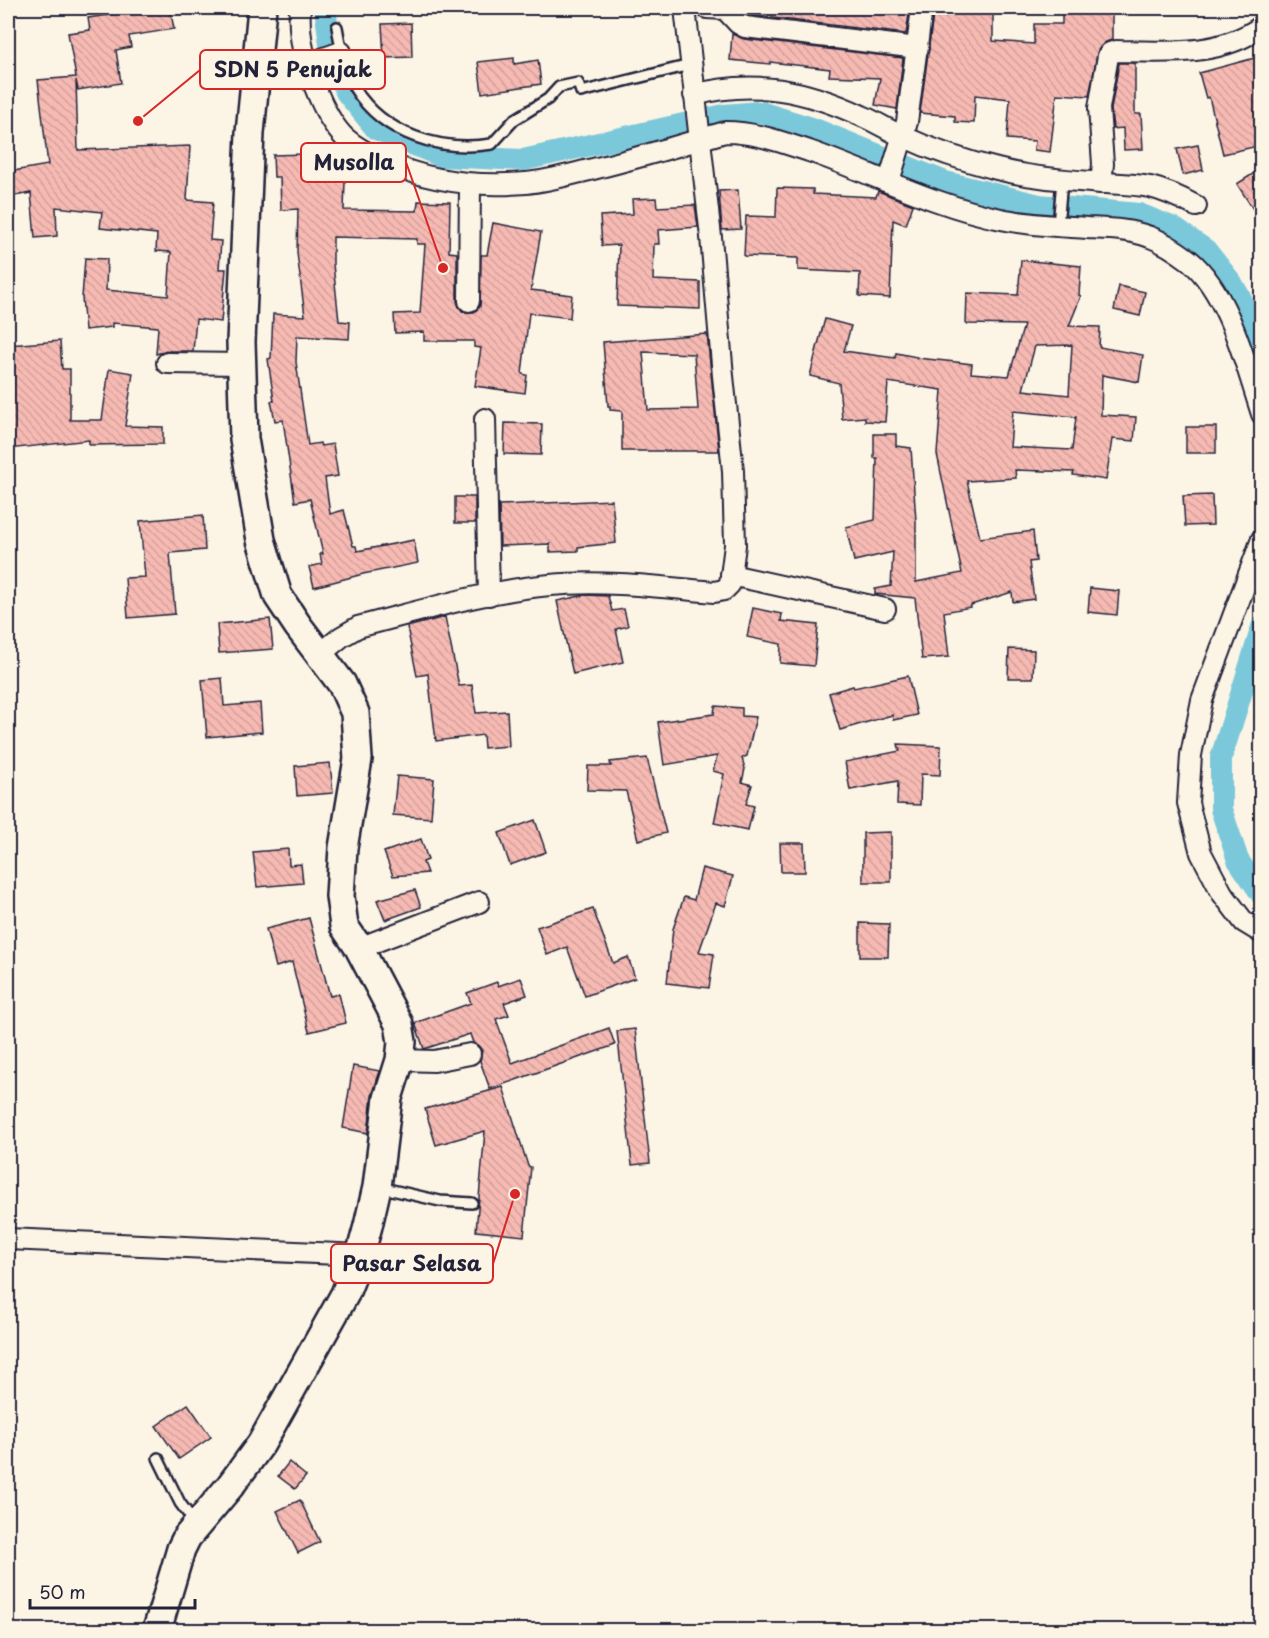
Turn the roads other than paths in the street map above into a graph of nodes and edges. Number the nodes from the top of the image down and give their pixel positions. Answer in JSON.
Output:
{"nodes":[{"id":1,"x":262,"y":8,"type":"edge"},
{"id":2,"x":300,"y":8,"type":"edge"},
{"id":3,"x":685,"y":8,"type":"edge"},
{"id":4,"x":707,"y":8,"type":"edge"},
{"id":5,"x":922,"y":8,"type":"edge"},
{"id":6,"x":1262,"y":26,"type":"edge"},
{"id":7,"x":338,"y":27,"type":"dead end"},
{"id":8,"x":918,"y":48,"type":"junction"},
{"id":9,"x":339,"y":53,"type":"junction"},
{"id":10,"x":308,"y":64,"type":"junction"},
{"id":11,"x":690,"y":65,"type":"junction"},
{"id":12,"x":695,"y":98,"type":"junction"},
{"id":13,"x":700,"y":133,"type":"junction"},
{"id":14,"x":900,"y":143,"type":"junction"},
{"id":15,"x":890,"y":178,"type":"junction"},
{"id":16,"x":1101,"y":183,"type":"junction"},
{"id":17,"x":470,"y":184,"type":"junction"},
{"id":18,"x":1061,"y":185,"type":"junction"},
{"id":19,"x":1196,"y":206,"type":"dead end"},
{"id":20,"x":1058,"y":220,"type":"junction"},
{"id":21,"x":469,"y":301,"type":"dead end"},
{"id":22,"x":167,"y":363,"type":"dead end"},
{"id":23,"x":242,"y":364,"type":"junction"},
{"id":24,"x":1262,"y":414,"type":"edge"},
{"id":25,"x":485,"y":419,"type":"dead end"},
{"id":26,"x":1262,"y":540,"type":"edge"},
{"id":27,"x":731,"y":575,"type":"junction"},
{"id":28,"x":489,"y":595,"type":"junction"},
{"id":29,"x":885,"y":609,"type":"dead end"},
{"id":30,"x":320,"y":654,"type":"junction"},
{"id":31,"x":479,"y":902,"type":"dead end"},
{"id":32,"x":1262,"y":933,"type":"edge"},
{"id":33,"x":359,"y":948,"type":"junction"},
{"id":34,"x":470,"y":1054,"type":"dead end"},
{"id":35,"x":400,"y":1060,"type":"junction"},
{"id":36,"x":376,"y":1187,"type":"junction"},
{"id":37,"x":472,"y":1203,"type":"dead end"},
{"id":38,"x":8,"y":1239,"type":"edge"},
{"id":39,"x":359,"y":1258,"type":"junction"},
{"id":40,"x":457,"y":1276,"type":"dead end"},
{"id":41,"x":158,"y":1458,"type":"dead end"},
{"id":42,"x":196,"y":1525,"type":"junction"},
{"id":43,"x":157,"y":1630,"type":"edge"}],
"edges":[{"from":1,"to":23,"type":"street"},
{"from":2,"to":10,"type":"street"},
{"from":3,"to":11,"type":"street"},
{"from":4,"to":8,"type":"street"},
{"from":5,"to":8,"type":"street"},
{"from":6,"to":16,"type":"street"},
{"from":7,"to":9,"type":"lane"},
{"from":8,"to":14,"type":"street"},
{"from":9,"to":10,"type":"street"},
{"from":9,"to":11,"type":"lane"},
{"from":10,"to":17,"type":"street"},
{"from":11,"to":12,"type":"street"},
{"from":12,"to":13,"type":"street"},
{"from":12,"to":14,"type":"street"},
{"from":13,"to":15,"type":"street"},
{"from":13,"to":17,"type":"street"},
{"from":13,"to":27,"type":"street"},
{"from":14,"to":15,"type":"street"},
{"from":14,"to":18,"type":"street"},
{"from":15,"to":20,"type":"street"},
{"from":16,"to":18,"type":"street"},
{"from":16,"to":19,"type":"street"},
{"from":17,"to":21,"type":"street"},
{"from":18,"to":20,"type":"lane"},
{"from":20,"to":24,"type":"street"},
{"from":22,"to":23,"type":"street"},
{"from":23,"to":30,"type":"street"},
{"from":25,"to":28,"type":"street"},
{"from":26,"to":32,"type":"street"},
{"from":27,"to":28,"type":"street"},
{"from":27,"to":29,"type":"street"},
{"from":28,"to":30,"type":"street"},
{"from":30,"to":33,"type":"street"},
{"from":31,"to":33,"type":"street"},
{"from":33,"to":35,"type":"street"},
{"from":34,"to":35,"type":"street"},
{"from":35,"to":36,"type":"street"},
{"from":36,"to":37,"type":"lane"},
{"from":36,"to":39,"type":"street"},
{"from":38,"to":39,"type":"street"},
{"from":39,"to":40,"type":"lane"},
{"from":39,"to":42,"type":"street"},
{"from":41,"to":42,"type":"lane"},
{"from":42,"to":43,"type":"street"}]}
